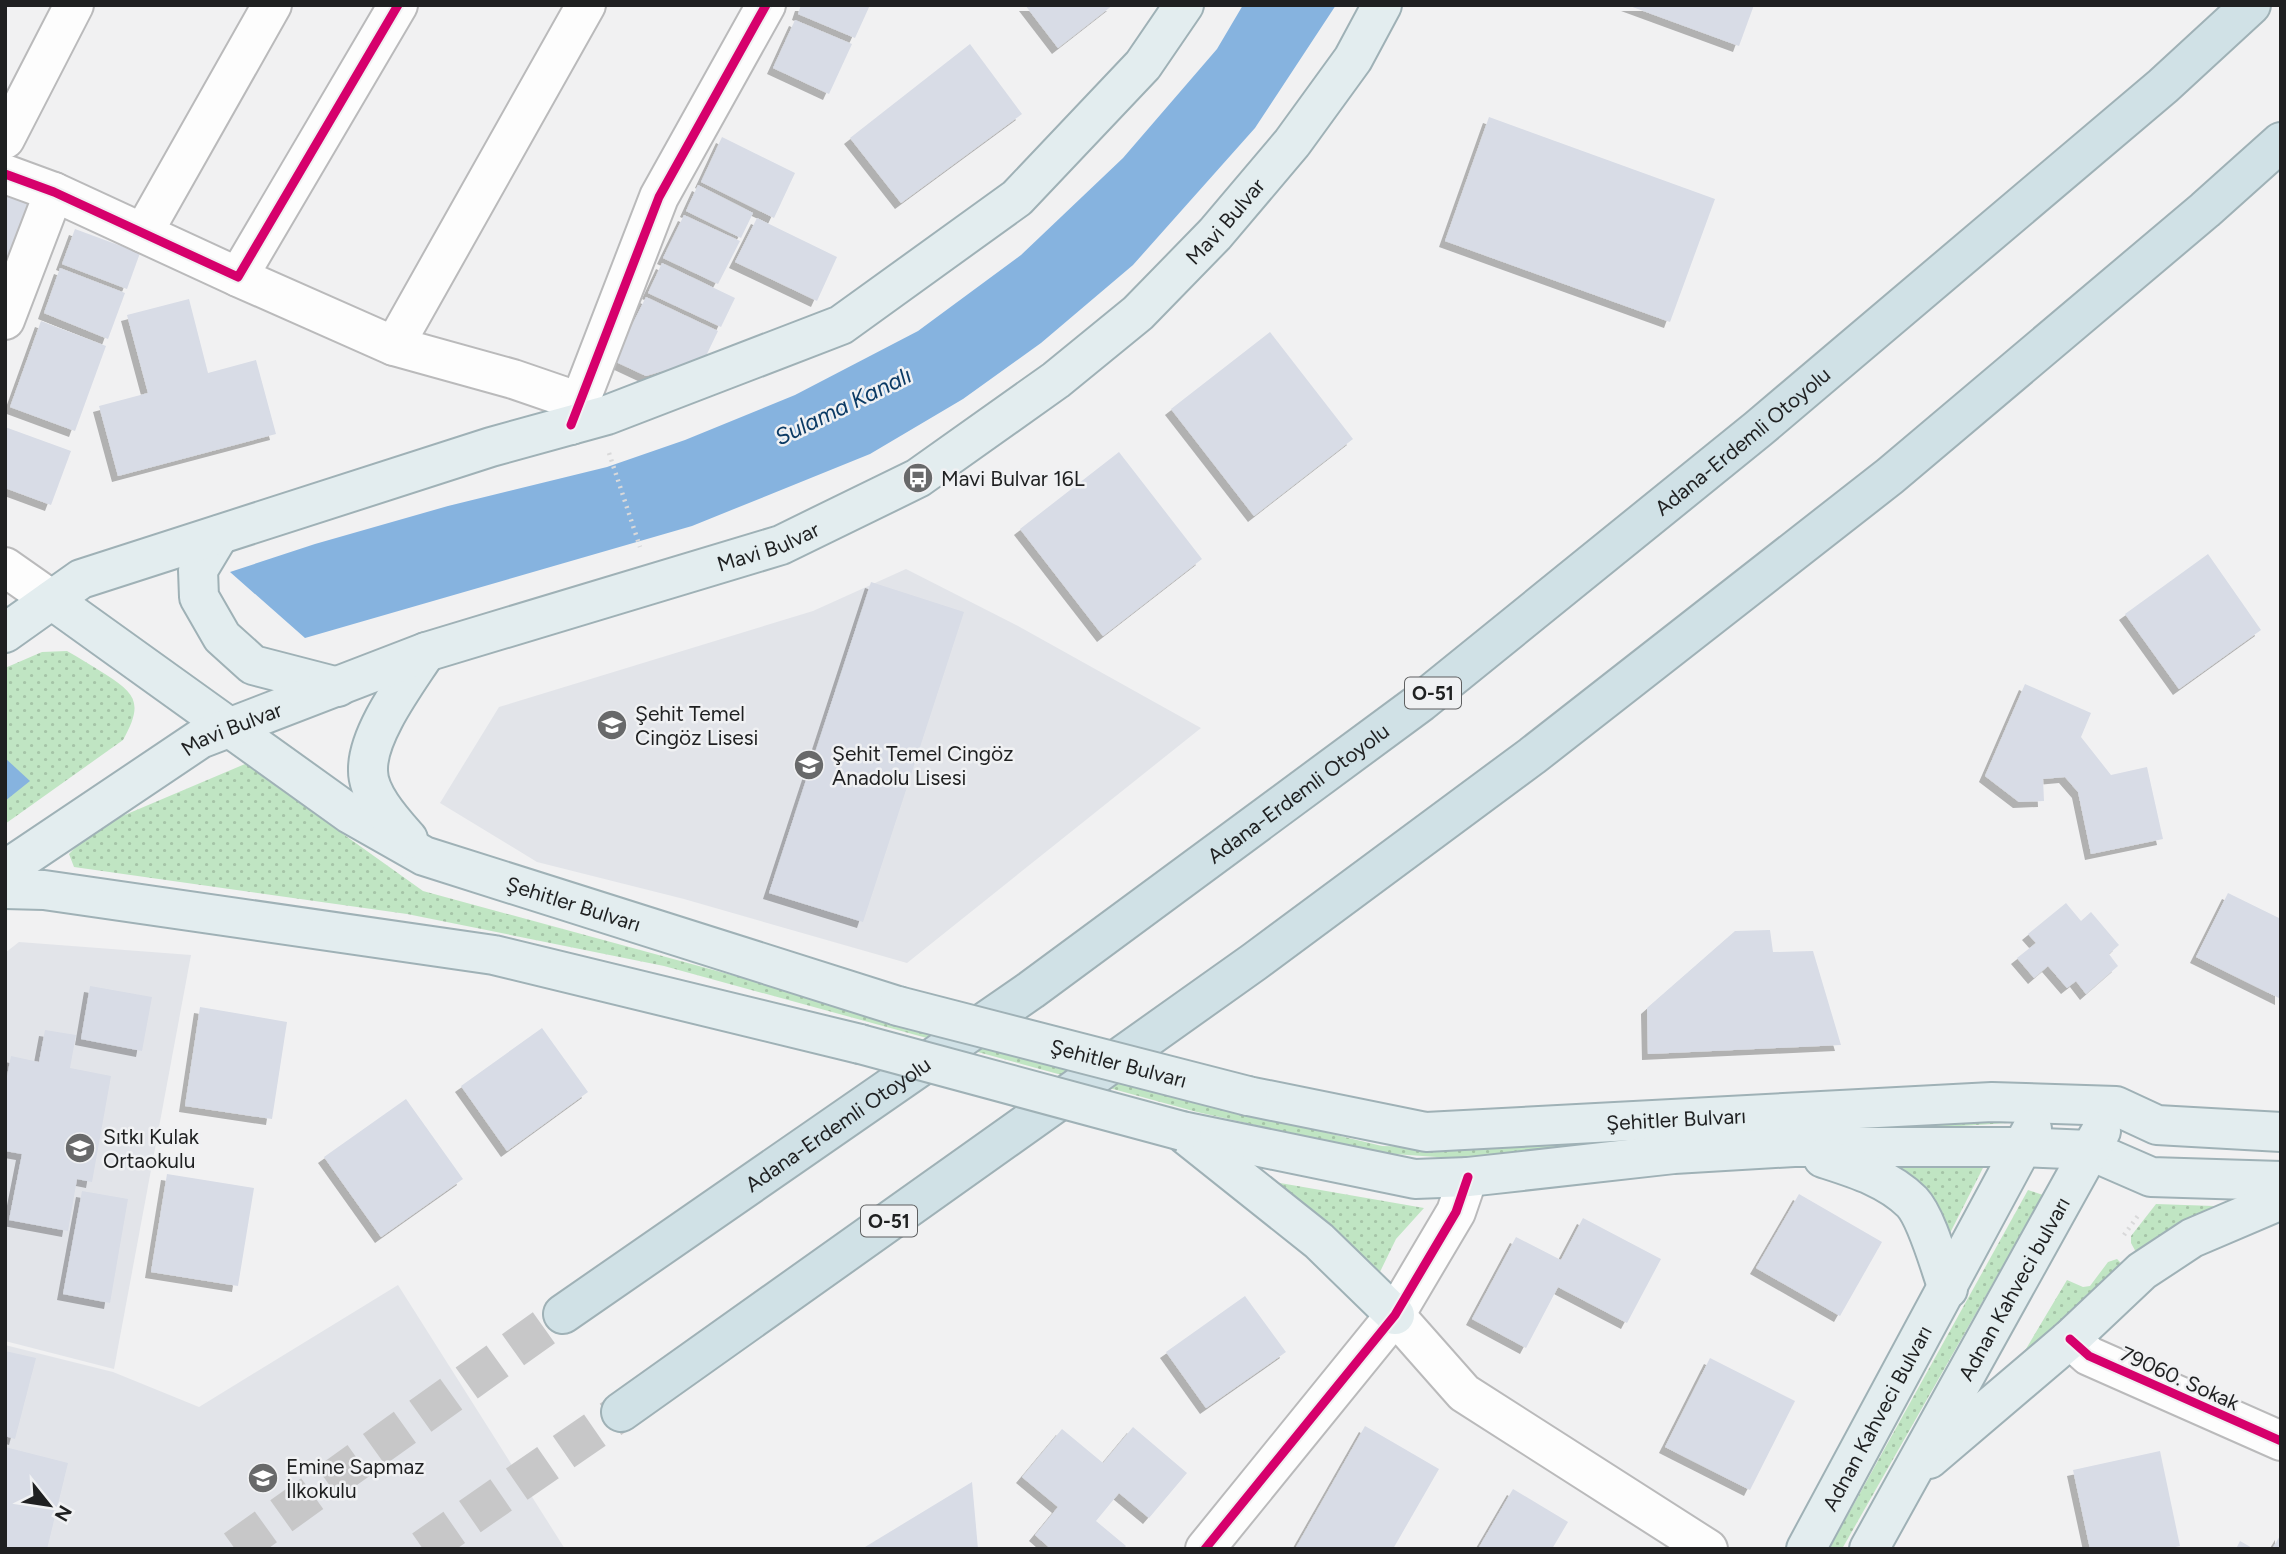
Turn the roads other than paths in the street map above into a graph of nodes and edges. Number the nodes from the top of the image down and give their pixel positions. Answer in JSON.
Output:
{"nodes":[{"id":1,"x":74,"y":5,"type":"edge"},
{"id":2,"x":272,"y":5,"type":"edge"},
{"id":3,"x":398,"y":5,"type":"edge"},
{"id":4,"x":586,"y":5,"type":"edge"},
{"id":5,"x":766,"y":5,"type":"edge"},
{"id":6,"x":1184,"y":5,"type":"edge"},
{"id":7,"x":1382,"y":5,"type":"edge"},
{"id":8,"x":2251,"y":5,"type":"edge"},
{"id":9,"x":5,"y":139,"type":"edge"},
{"id":10,"x":2281,"y":142,"type":"edge"},
{"id":11,"x":5,"y":174,"type":"edge"},
{"id":12,"x":54,"y":192,"type":"junction"},
{"id":13,"x":143,"y":233,"type":"junction"},
{"id":14,"x":238,"y":277,"type":"junction"},
{"id":15,"x":5,"y":320,"type":"edge"},
{"id":16,"x":394,"y":346,"type":"junction"},
{"id":17,"x":575,"y":414,"type":"junction"},
{"id":18,"x":219,"y":535,"type":"junction"},
{"id":19,"x":5,"y":567,"type":"edge"},
{"id":20,"x":52,"y":600,"type":"junction"},
{"id":21,"x":5,"y":633,"type":"edge"},
{"id":22,"x":426,"y":652,"type":"junction"},
{"id":23,"x":338,"y":687,"type":"junction"},
{"id":24,"x":230,"y":728,"type":"junction"},
{"id":25,"x":424,"y":856,"type":"junction"},
{"id":26,"x":5,"y":870,"type":"edge"},
{"id":27,"x":5,"y":889,"type":"edge"},
{"id":28,"x":2048,"y":1102,"type":"junction"},
{"id":29,"x":2116,"y":1106,"type":"junction"},
{"id":30,"x":1182,"y":1131,"type":"junction"},
{"id":31,"x":2281,"y":1132,"type":"edge"},
{"id":32,"x":1794,"y":1147,"type":"junction"},
{"id":33,"x":2022,"y":1147,"type":"junction"},
{"id":34,"x":2089,"y":1150,"type":"junction"},
{"id":35,"x":1468,"y":1177,"type":"junction"},
{"id":36,"x":2281,"y":1181,"type":"edge"},
{"id":37,"x":2281,"y":1199,"type":"edge"},
{"id":38,"x":1948,"y":1289,"type":"junction"},
{"id":39,"x":563,"y":1314,"type":"tunnel mouth"},
{"id":40,"x":1395,"y":1315,"type":"junction"},
{"id":41,"x":2070,"y":1339,"type":"junction"},
{"id":42,"x":621,"y":1412,"type":"tunnel mouth"},
{"id":43,"x":2281,"y":1441,"type":"edge"},
{"id":44,"x":1912,"y":1474,"type":"junction"},
{"id":45,"x":1205,"y":1549,"type":"edge"},
{"id":46,"x":1708,"y":1549,"type":"edge"},
{"id":47,"x":1806,"y":1549,"type":"edge"},
{"id":48,"x":1869,"y":1549,"type":"edge"}],
"edges":[{"from":1,"to":9,"type":"street"},
{"from":2,"to":13,"type":"street"},
{"from":3,"to":14,"type":"street"},
{"from":4,"to":16,"type":"street"},
{"from":5,"to":17,"type":"street"},
{"from":6,"to":17,"type":"main road"},
{"from":7,"to":22,"type":"main road","name":"Mavi Bulvar"},
{"from":8,"to":39,"type":"highway","name":"Adana-Erdemli Otoyolu","number":"O-51"},
{"from":10,"to":42,"type":"highway","number":"O-51"},
{"from":11,"to":12,"type":"street"},
{"from":12,"to":13,"type":"street"},
{"from":12,"to":15,"type":"street"},
{"from":13,"to":14,"type":"street"},
{"from":14,"to":16,"type":"street"},
{"from":16,"to":17,"type":"street"},
{"from":17,"to":18,"type":"main road"},
{"from":18,"to":20,"type":"main road"},
{"from":18,"to":23,"type":"main road"},
{"from":19,"to":20,"type":"street"},
{"from":20,"to":21,"type":"main road"},
{"from":20,"to":24,"type":"main road","name":"Şehitler Bulvarı"},
{"from":22,"to":23,"type":"main road","name":"Mavi Bulvar"},
{"from":22,"to":25,"type":"main road"},
{"from":23,"to":24,"type":"main road","name":"Mavi Bulvar"},
{"from":24,"to":25,"type":"main road","name":"Şehitler Bulvarı"},
{"from":24,"to":26,"type":"main road","name":"Mavi Bulvar"},
{"from":25,"to":28,"type":"main road","name":"Şehitler Bulvarı","bridge":true},
{"from":27,"to":30,"type":"main road","name":"Şehitler Bulvarı","bridge":true},
{"from":28,"to":29,"type":"main road","name":"Şehitler Bulvarı"},
{"from":28,"to":33,"type":"main road"},
{"from":29,"to":31,"type":"main road","name":"Şehitler Bulvarı"},
{"from":29,"to":34,"type":"main road","name":"Adnan Kahveci bulvarı"},
{"from":30,"to":35,"type":"main road","name":"Şehitler Bulvarı"},
{"from":30,"to":40,"type":"main road"},
{"from":32,"to":33,"type":"main road","name":"Şehitler Bulvarı"},
{"from":32,"to":35,"type":"main road","name":"Şehitler Bulvarı"},
{"from":32,"to":38,"type":"main road"},
{"from":33,"to":34,"type":"main road","name":"Şehitler Bulvarı"},
{"from":33,"to":38,"type":"main road"},
{"from":34,"to":36,"type":"main road","name":"Şehitler Bulvarı"},
{"from":34,"to":44,"type":"main road","name":"Adnan Kahveci bulvarı"},
{"from":35,"to":40,"type":"street"},
{"from":37,"to":41,"type":"main road"},
{"from":38,"to":47,"type":"main road","name":"Adnan Kahveci Bulvarı"},
{"from":40,"to":45,"type":"street"},
{"from":40,"to":46,"type":"street"},
{"from":41,"to":43,"type":"street","name":"79060. Sokak"},
{"from":41,"to":44,"type":"main road"},
{"from":44,"to":48,"type":"main road"}]}
